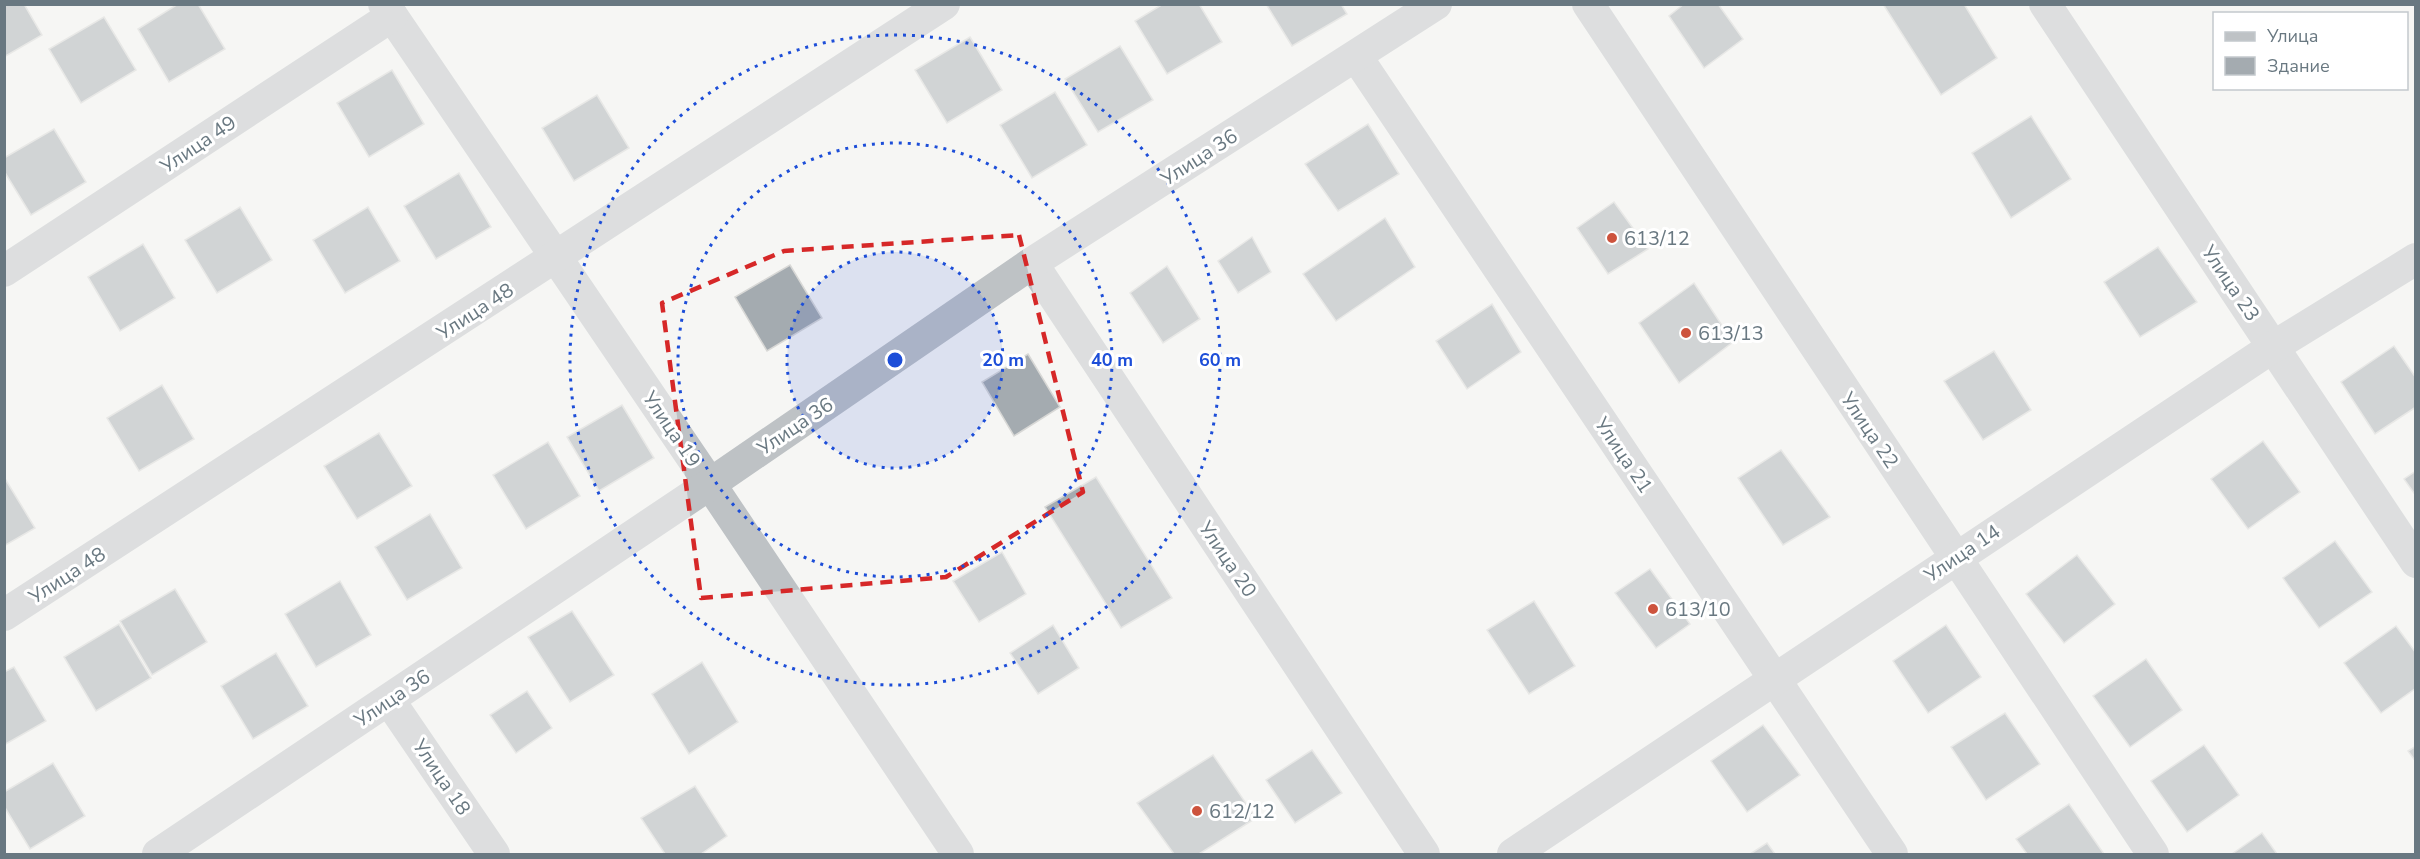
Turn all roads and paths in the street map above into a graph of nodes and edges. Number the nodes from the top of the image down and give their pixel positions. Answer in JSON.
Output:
{"nodes":[{"id":1,"x":944,"y":4,"type":"edge"},
{"id":2,"x":1436,"y":4,"type":"edge"},
{"id":3,"x":1588,"y":4,"type":"edge"},
{"id":4,"x":2045,"y":4,"type":"edge"},
{"id":5,"x":388,"y":10,"type":"edge"},
{"id":6,"x":1356,"y":56,"type":"junction"},
{"id":7,"x":557,"y":258,"type":"junction"},
{"id":8,"x":2415,"y":259,"type":"edge"},
{"id":9,"x":1032,"y":263,"type":"junction"},
{"id":10,"x":4,"y":271,"type":"edge"},
{"id":11,"x":2273,"y":347,"type":"junction"},
{"id":12,"x":710,"y":484,"type":"junction"},
{"id":13,"x":1955,"y":557,"type":"junction"},
{"id":14,"x":2415,"y":562,"type":"edge"},
{"id":15,"x":4,"y":615,"type":"edge"},
{"id":16,"x":1774,"y":679,"type":"junction"},
{"id":17,"x":389,"y":700,"type":"junction"},
{"id":18,"x":158,"y":855,"type":"edge"},
{"id":19,"x":494,"y":855,"type":"edge"},
{"id":20,"x":958,"y":855,"type":"edge"},
{"id":21,"x":1424,"y":855,"type":"edge"},
{"id":22,"x":1513,"y":855,"type":"edge"},
{"id":23,"x":1892,"y":855,"type":"edge"},
{"id":24,"x":2153,"y":855,"type":"edge"}],
"edges":[{"from":1,"to":7,"type":"street","name":"Улица 48"},
{"from":2,"to":6,"type":"street","name":"Улица 36"},
{"from":3,"to":13,"type":"street","name":"Улица 22"},
{"from":4,"to":11,"type":"street","name":"Улица 23"},
{"from":5,"to":7,"type":"street","name":"Улица 19"},
{"from":5,"to":10,"type":"street","name":"Улица 49"},
{"from":6,"to":9,"type":"street","name":"Улица 36"},
{"from":6,"to":16,"type":"street","name":"Улица 21"},
{"from":7,"to":12,"type":"street","name":"Улица 19"},
{"from":7,"to":15,"type":"street","name":"Улица 48"},
{"from":8,"to":11,"type":"street","name":"Улица 14"},
{"from":9,"to":12,"type":"street","name":"Улица 36"},
{"from":9,"to":21,"type":"street","name":"Улица 20"},
{"from":11,"to":13,"type":"street","name":"Улица 14"},
{"from":11,"to":14,"type":"street","name":"Улица 23"},
{"from":12,"to":17,"type":"street","name":"Улица 36"},
{"from":12,"to":20,"type":"street","name":"Улица 19"},
{"from":13,"to":16,"type":"street","name":"Улица 14"},
{"from":13,"to":24,"type":"street","name":"Улица 22"},
{"from":16,"to":22,"type":"street","name":"Улица 14"},
{"from":16,"to":23,"type":"street","name":"Улица 21"},
{"from":17,"to":18,"type":"street","name":"Улица 36"},
{"from":17,"to":19,"type":"street","name":"Улица 18"}]}
